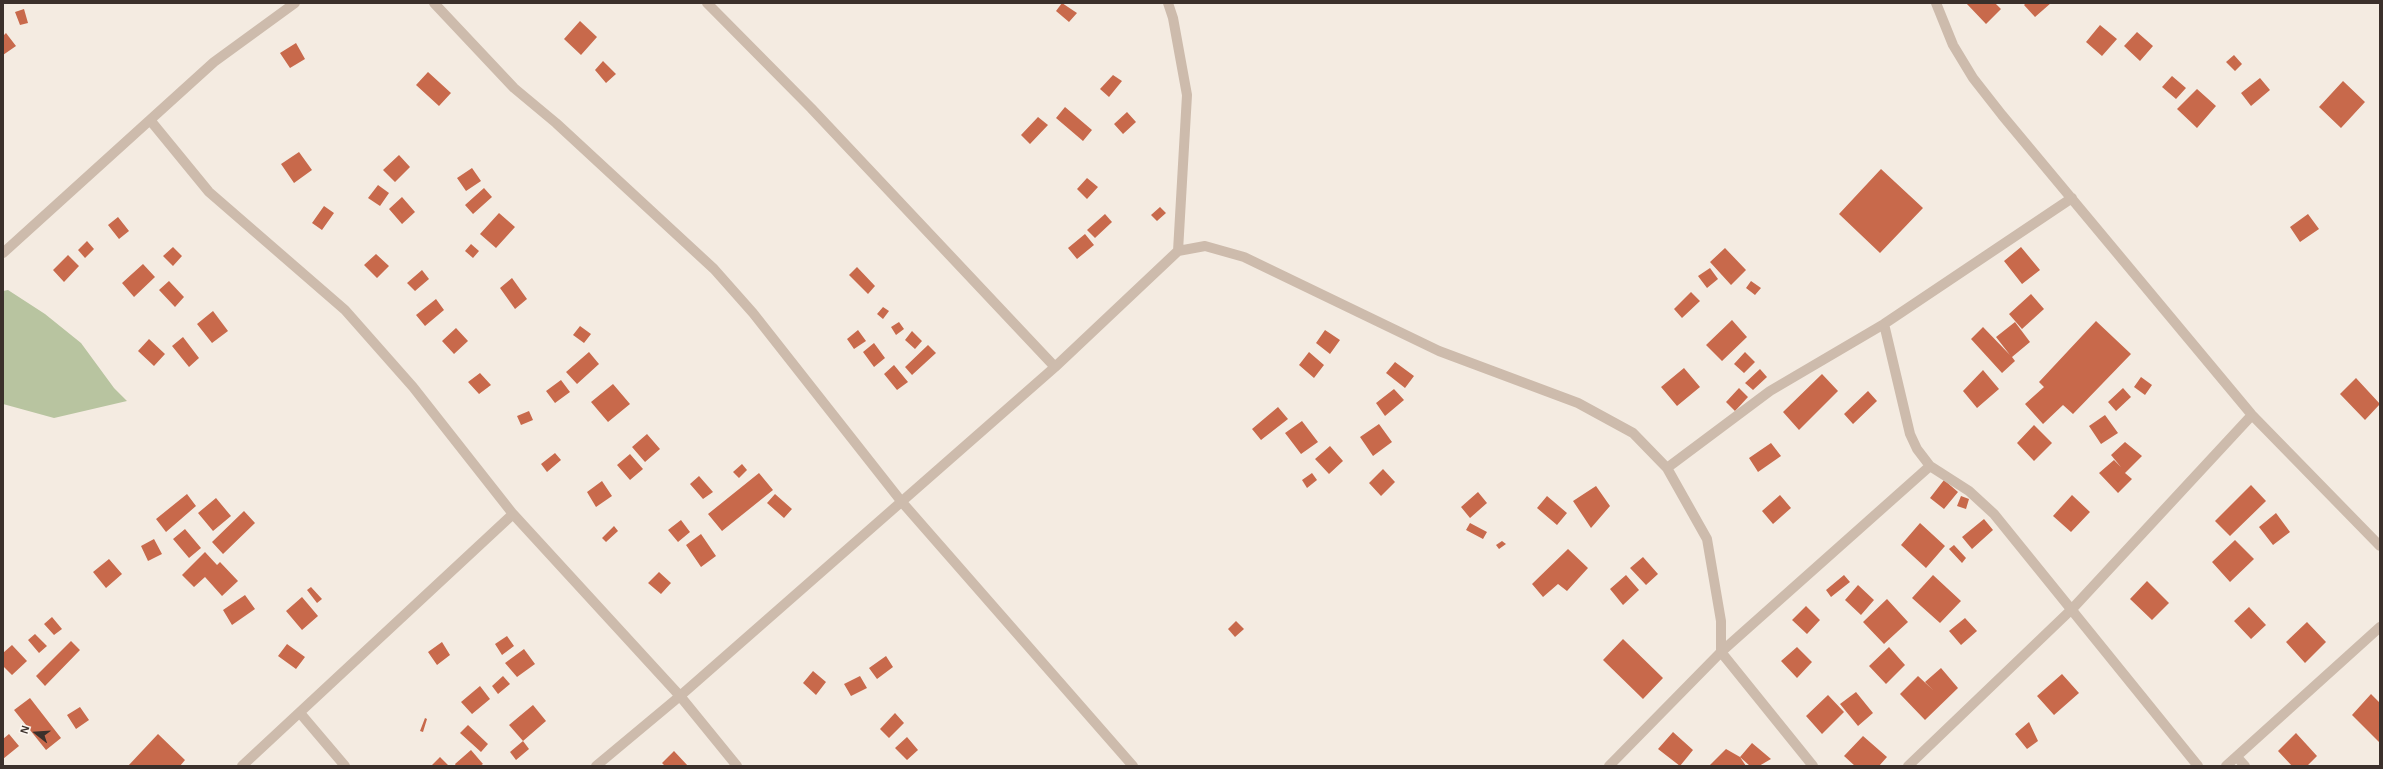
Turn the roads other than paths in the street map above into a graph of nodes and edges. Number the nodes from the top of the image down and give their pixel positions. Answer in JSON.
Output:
{"nodes":[{"id":1,"x":295,"y":3,"type":"edge"},
{"id":2,"x":434,"y":3,"type":"edge"},
{"id":3,"x":707,"y":3,"type":"edge"},
{"id":4,"x":1168,"y":3,"type":"edge"},
{"id":5,"x":1936,"y":3,"type":"edge"},
{"id":6,"x":150,"y":120,"type":"junction"},
{"id":7,"x":2072,"y":198,"type":"junction"},
{"id":8,"x":1178,"y":251,"type":"junction"},
{"id":9,"x":3,"y":253,"type":"edge"},
{"id":10,"x":1884,"y":324,"type":"junction"},
{"id":11,"x":1055,"y":367,"type":"junction"},
{"id":12,"x":2252,"y":415,"type":"junction"},
{"id":13,"x":1930,"y":466,"type":"junction"},
{"id":14,"x":1667,"y":468,"type":"junction"},
{"id":15,"x":901,"y":501,"type":"junction"},
{"id":16,"x":513,"y":514,"type":"junction"},
{"id":17,"x":2380,"y":546,"type":"edge"},
{"id":18,"x":2073,"y":608,"type":"junction"},
{"id":19,"x":2380,"y":627,"type":"edge"},
{"id":20,"x":1721,"y":652,"type":"junction"},
{"id":21,"x":680,"y":696,"type":"junction"},
{"id":22,"x":300,"y":713,"type":"junction"},
{"id":23,"x":2237,"y":756,"type":"junction"},
{"id":24,"x":1129,"y":765,"type":"edge"},
{"id":25,"x":242,"y":766,"type":"edge"},
{"id":26,"x":345,"y":766,"type":"edge"},
{"id":27,"x":596,"y":766,"type":"edge"},
{"id":28,"x":737,"y":766,"type":"edge"},
{"id":29,"x":1609,"y":766,"type":"edge"},
{"id":30,"x":1813,"y":766,"type":"edge"},
{"id":31,"x":1908,"y":766,"type":"edge"},
{"id":32,"x":2198,"y":766,"type":"edge"},
{"id":33,"x":2226,"y":766,"type":"edge"},
{"id":34,"x":2245,"y":766,"type":"edge"}],
"edges":[{"from":1,"to":6,"type":"street"},
{"from":2,"to":15,"type":"street"},
{"from":3,"to":11,"type":"street"},
{"from":4,"to":8,"type":"street"},
{"from":5,"to":7,"type":"street"},
{"from":6,"to":9,"type":"street"},
{"from":6,"to":16,"type":"street"},
{"from":7,"to":10,"type":"street"},
{"from":7,"to":12,"type":"street"},
{"from":8,"to":11,"type":"street"},
{"from":8,"to":14,"type":"street"},
{"from":10,"to":13,"type":"street"},
{"from":10,"to":14,"type":"street"},
{"from":11,"to":15,"type":"street"},
{"from":12,"to":17,"type":"street"},
{"from":12,"to":18,"type":"street"},
{"from":13,"to":18,"type":"street"},
{"from":13,"to":20,"type":"street"},
{"from":14,"to":20,"type":"street"},
{"from":15,"to":21,"type":"street"},
{"from":15,"to":24,"type":"street"},
{"from":16,"to":21,"type":"street"},
{"from":16,"to":22,"type":"street"},
{"from":18,"to":31,"type":"street"},
{"from":18,"to":32,"type":"street"},
{"from":19,"to":23,"type":"street"},
{"from":20,"to":29,"type":"street"},
{"from":20,"to":30,"type":"street"},
{"from":21,"to":27,"type":"street"},
{"from":21,"to":28,"type":"street"},
{"from":22,"to":25,"type":"street"},
{"from":22,"to":26,"type":"street"},
{"from":23,"to":33,"type":"street"},
{"from":23,"to":34,"type":"street"}]}
